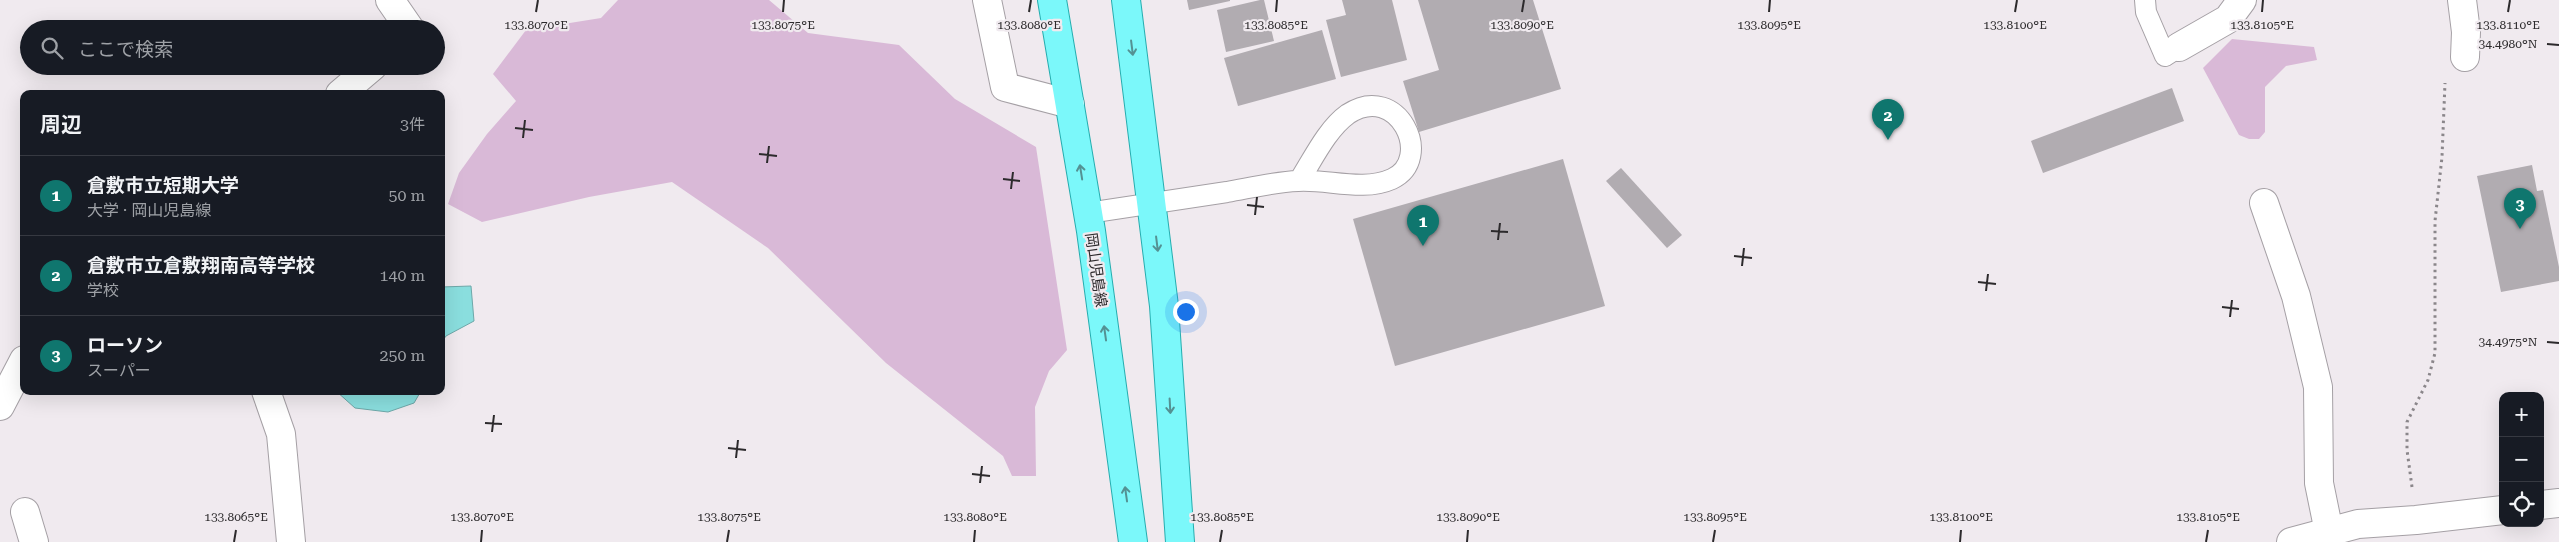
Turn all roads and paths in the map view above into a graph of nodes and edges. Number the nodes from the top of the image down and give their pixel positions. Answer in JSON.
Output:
{"nodes":[{"id":1,"x":390,"y":0,"type":"edge"},
{"id":2,"x":987,"y":0,"type":"edge"},
{"id":3,"x":1052,"y":0,"type":"edge"},
{"id":4,"x":1126,"y":0,"type":"edge"},
{"id":5,"x":2145,"y":0,"type":"edge"},
{"id":6,"x":2242,"y":0,"type":"edge"},
{"id":7,"x":2462,"y":0,"type":"edge"},
{"id":8,"x":404,"y":20,"type":"edge"},
{"id":9,"x":2179,"y":48,"type":"joint"},
{"id":10,"x":2465,"y":57,"type":"dead end"},
{"id":11,"x":362,"y":75,"type":"edge"},
{"id":12,"x":2445,"y":76,"type":"dead end"},
{"id":13,"x":345,"y":90,"type":"edge"},
{"id":14,"x":1070,"y":104,"type":"junction"},
{"id":15,"x":1299,"y":181,"type":"junction"},
{"id":16,"x":2264,"y":203,"type":"dead end"},
{"id":17,"x":1151,"y":204,"type":"junction"},
{"id":18,"x":1088,"y":213,"type":"junction"},
{"id":19,"x":20,"y":368,"type":"edge"},
{"id":20,"x":267,"y":395,"type":"edge"},
{"id":21,"x":0,"y":406,"type":"edge"},
{"id":22,"x":2559,"y":503,"type":"edge"},
{"id":23,"x":2544,"y":505,"type":"edge"},
{"id":24,"x":2499,"y":511,"type":"edge"},
{"id":25,"x":25,"y":512,"type":"dead end"},
{"id":26,"x":2415,"y":531,"type":"edge"},
{"id":27,"x":2329,"y":532,"type":"junction"},
{"id":28,"x":34,"y":542,"type":"edge"},
{"id":29,"x":291,"y":542,"type":"edge"},
{"id":30,"x":1133,"y":542,"type":"edge"},
{"id":31,"x":1180,"y":542,"type":"edge"},
{"id":32,"x":2291,"y":542,"type":"edge"}],
"edges":[{"from":1,"to":8,"type":"street"},
{"from":2,"to":14,"type":"street"},
{"from":3,"to":14,"type":"main road","name":"岡山児島線"},
{"from":4,"to":17,"type":"main road","one_way":true},
{"from":5,"to":9,"type":"lane"},
{"from":6,"to":9,"type":"street"},
{"from":7,"to":10,"type":"street"},
{"from":11,"to":13,"type":"street"},
{"from":12,"to":26,"type":"path"},
{"from":18,"to":14,"type":"main road","name":"岡山児島線","one_way":true},
{"from":15,"to":15,"type":"lane"},
{"from":15,"to":17,"type":"lane"},
{"from":16,"to":27,"type":"street"},
{"from":17,"to":18,"type":"lane"},
{"from":17,"to":31,"type":"main road","one_way":true},
{"from":30,"to":18,"type":"main road","name":"岡山児島線","one_way":true},
{"from":19,"to":21,"type":"street"},
{"from":20,"to":29,"type":"street"},
{"from":22,"to":23,"type":"street"},
{"from":24,"to":26,"type":"street"},
{"from":25,"to":28,"type":"street"},
{"from":26,"to":27,"type":"street"},
{"from":27,"to":32,"type":"street"}]}
